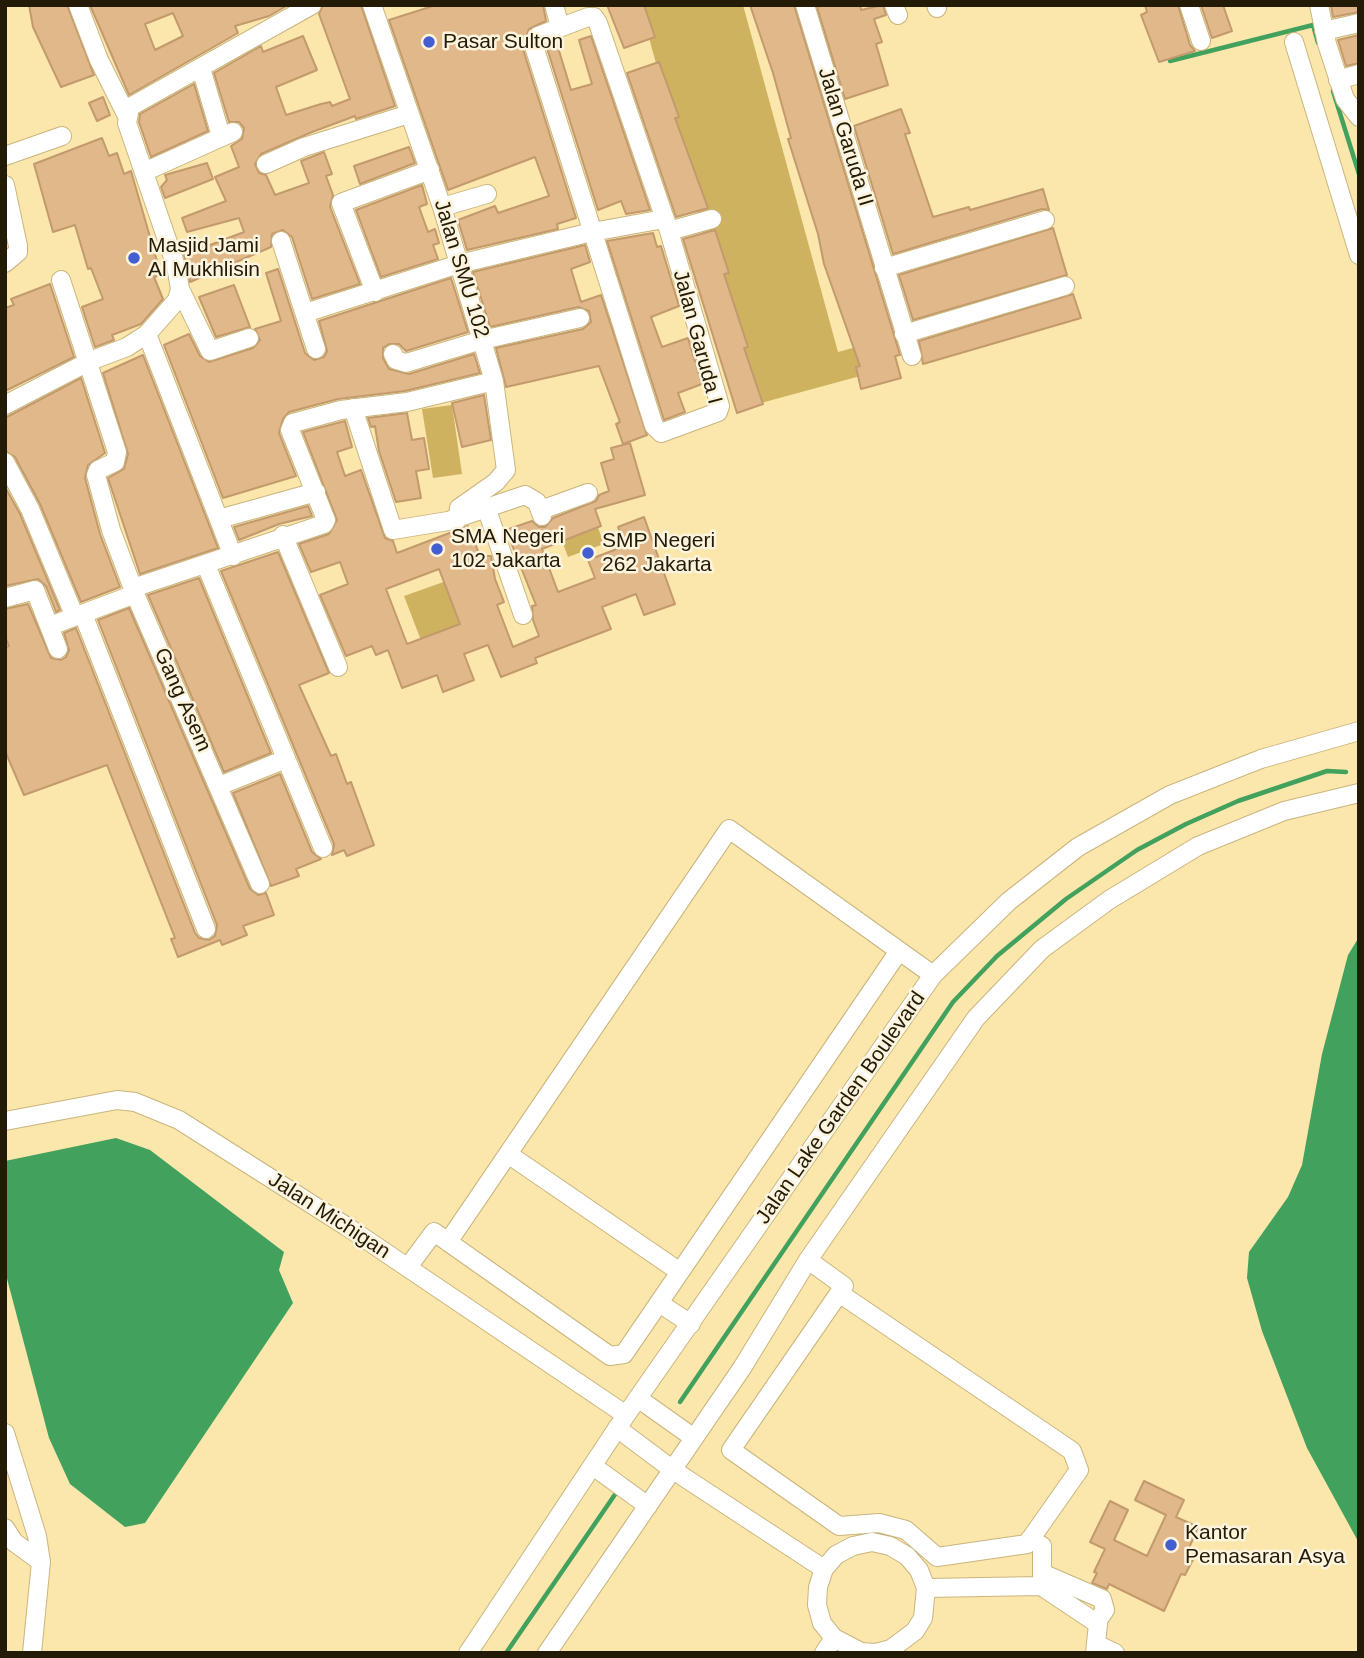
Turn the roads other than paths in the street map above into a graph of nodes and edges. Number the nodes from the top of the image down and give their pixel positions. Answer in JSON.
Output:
{"nodes":[{"id":1,"x":78,"y":5,"type":"edge"},
{"id":2,"x":312,"y":5,"type":"edge"},
{"id":3,"x":372,"y":5,"type":"edge"},
{"id":4,"x":554,"y":5,"type":"edge"},
{"id":5,"x":805,"y":5,"type":"edge"},
{"id":6,"x":1189,"y":5,"type":"edge"},
{"id":7,"x":1319,"y":5,"type":"edge"},
{"id":8,"x":1359,"y":23,"type":"edge"},
{"id":9,"x":560,"y":27,"type":"junction"},
{"id":10,"x":1324,"y":31,"type":"junction"},
{"id":11,"x":1201,"y":41,"type":"dead end"},
{"id":12,"x":1294,"y":42,"type":"dead end"},
{"id":13,"x":201,"y":68,"type":"junction"},
{"id":14,"x":1359,"y":74,"type":"edge"},
{"id":15,"x":1338,"y":80,"type":"junction"},
{"id":16,"x":409,"y":114,"type":"junction"},
{"id":17,"x":127,"y":116,"type":"junction"},
{"id":18,"x":1359,"y":117,"type":"edge"},
{"id":19,"x":62,"y":136,"type":"dead end"},
{"id":20,"x":5,"y":156,"type":"edge"},
{"id":21,"x":266,"y":164,"type":"dead end"},
{"id":22,"x":430,"y":170,"type":"junction"},
{"id":23,"x":144,"y":172,"type":"junction"},
{"id":24,"x":5,"y":185,"type":"edge"},
{"id":25,"x":487,"y":194,"type":"dead end"},
{"id":26,"x":442,"y":207,"type":"junction"},
{"id":27,"x":712,"y":219,"type":"dead end"},
{"id":28,"x":1045,"y":220,"type":"dead end"},
{"id":29,"x":666,"y":225,"type":"junction"},
{"id":30,"x":592,"y":232,"type":"junction"},
{"id":31,"x":281,"y":241,"type":"dead end"},
{"id":32,"x":1359,"y":255,"type":"edge"},
{"id":33,"x":5,"y":263,"type":"edge"},
{"id":34,"x":459,"y":264,"type":"junction"},
{"id":35,"x":884,"y":268,"type":"junction"},
{"id":36,"x":61,"y":280,"type":"dead end"},
{"id":37,"x":1065,"y":286,"type":"dead end"},
{"id":38,"x":180,"y":289,"type":"junction"},
{"id":39,"x":375,"y":292,"type":"junction"},
{"id":40,"x":305,"y":313,"type":"junction"},
{"id":41,"x":580,"y":318,"type":"dead end"},
{"id":42,"x":148,"y":334,"type":"junction"},
{"id":43,"x":904,"y":334,"type":"junction"},
{"id":44,"x":249,"y":338,"type":"dead end"},
{"id":45,"x":482,"y":340,"type":"junction"},
{"id":46,"x":316,"y":349,"type":"dead end"},
{"id":47,"x":393,"y":354,"type":"dead end"},
{"id":48,"x":912,"y":356,"type":"dead end"},
{"id":49,"x":90,"y":361,"type":"junction"},
{"id":50,"x":494,"y":381,"type":"junction"},
{"id":51,"x":5,"y":405,"type":"edge"},
{"id":52,"x":353,"y":408,"type":"junction"},
{"id":53,"x":5,"y":462,"type":"edge"},
{"id":54,"x":316,"y":492,"type":"junction"},
{"id":55,"x":588,"y":493,"type":"dead end"},
{"id":56,"x":487,"y":510,"type":"junction"},
{"id":57,"x":219,"y":519,"type":"junction"},
{"id":58,"x":458,"y":519,"type":"junction"},
{"id":59,"x":283,"y":535,"type":"junction"},
{"id":60,"x":233,"y":556,"type":"junction"},
{"id":61,"x":206,"y":565,"type":"junction"},
{"id":62,"x":134,"y":591,"type":"junction"},
{"id":63,"x":5,"y":598,"type":"edge"},
{"id":64,"x":523,"y":615,"type":"dead end"},
{"id":65,"x":79,"y":616,"type":"junction"},
{"id":66,"x":50,"y":626,"type":"junction"},
{"id":67,"x":58,"y":649,"type":"dead end"},
{"id":68,"x":338,"y":667,"type":"dead end"},
{"id":69,"x":1359,"y":731,"type":"edge"},
{"id":70,"x":286,"y":759,"type":"junction"},
{"id":71,"x":219,"y":786,"type":"junction"},
{"id":72,"x":1359,"y":793,"type":"edge"},
{"id":73,"x":323,"y":848,"type":"dead end"},
{"id":74,"x":260,"y":884,"type":"dead end"},
{"id":75,"x":206,"y":929,"type":"dead end"},
{"id":76,"x":899,"y":951,"type":"junction"},
{"id":77,"x":933,"y":975,"type":"junction"},
{"id":78,"x":5,"y":1121,"type":"edge"},
{"id":79,"x":509,"y":1154,"type":"junction"},
{"id":80,"x":448,"y":1242,"type":"junction"},
{"id":81,"x":808,"y":1260,"type":"junction"},
{"id":82,"x":408,"y":1267,"type":"junction"},
{"id":83,"x":680,"y":1272,"type":"junction"},
{"id":84,"x":839,"y":1293,"type":"junction"},
{"id":85,"x":659,"y":1303,"type":"junction"},
{"id":86,"x":691,"y":1324,"type":"junction"},
{"id":87,"x":639,"y":1399,"type":"junction"},
{"id":88,"x":622,"y":1422,"type":"junction"},
{"id":89,"x":5,"y":1433,"type":"edge"},
{"id":90,"x":694,"y":1438,"type":"junction"},
{"id":91,"x":593,"y":1466,"type":"junction"},
{"id":92,"x":673,"y":1470,"type":"junction"},
{"id":93,"x":648,"y":1506,"type":"junction"},
{"id":94,"x":5,"y":1528,"type":"edge"},
{"id":95,"x":1030,"y":1539,"type":"junction"},
{"id":96,"x":41,"y":1562,"type":"junction"},
{"id":97,"x":824,"y":1569,"type":"junction"},
{"id":98,"x":1043,"y":1580,"type":"junction"},
{"id":99,"x":926,"y":1588,"type":"junction"},
{"id":100,"x":829,"y":1645,"type":"edge"},
{"id":101,"x":908,"y":1647,"type":"edge"},
{"id":102,"x":1097,"y":1649,"type":"edge"},
{"id":103,"x":32,"y":1653,"type":"edge"},
{"id":104,"x":468,"y":1653,"type":"edge"},
{"id":105,"x":547,"y":1653,"type":"edge"},
{"id":106,"x":876,"y":1653,"type":"edge"},
{"id":107,"x":1115,"y":1653,"type":"edge"}],
"edges":[{"from":1,"to":17,"type":"street"},
{"from":2,"to":13,"type":"street"},
{"from":3,"to":16,"type":"street","name":"Jalan SMU 102"},
{"from":4,"to":9,"type":"street"},
{"from":5,"to":35,"type":"street","name":"Jalan Garuda II"},
{"from":6,"to":11,"type":"street"},
{"from":7,"to":10,"type":"street"},
{"from":8,"to":10,"type":"street"},
{"from":9,"to":29,"type":"street","name":"Jalan Garuda I"},
{"from":9,"to":30,"type":"street","name":"Jalan Garuda I"},
{"from":10,"to":15,"type":"street"},
{"from":12,"to":32,"type":"street"},
{"from":13,"to":17,"type":"street"},
{"from":13,"to":23,"type":"street"},
{"from":14,"to":15,"type":"street"},
{"from":15,"to":18,"type":"street"},
{"from":16,"to":21,"type":"street"},
{"from":16,"to":22,"type":"street","name":"Jalan SMU 102"},
{"from":17,"to":23,"type":"street"},
{"from":19,"to":20,"type":"street"},
{"from":22,"to":26,"type":"street","name":"Jalan SMU 102"},
{"from":22,"to":39,"type":"street"},
{"from":23,"to":38,"type":"street"},
{"from":24,"to":33,"type":"street"},
{"from":25,"to":26,"type":"street"},
{"from":26,"to":34,"type":"street","name":"Jalan SMU 102"},
{"from":27,"to":29,"type":"street"},
{"from":28,"to":35,"type":"street"},
{"from":29,"to":30,"type":"street"},
{"from":29,"to":30,"type":"street","name":"Jalan Garuda I"},
{"from":30,"to":34,"type":"street"},
{"from":31,"to":40,"type":"street"},
{"from":34,"to":39,"type":"street"},
{"from":34,"to":45,"type":"street","name":"Jalan SMU 102"},
{"from":35,"to":43,"type":"street","name":"Jalan Garuda II"},
{"from":36,"to":49,"type":"street"},
{"from":37,"to":43,"type":"street"},
{"from":38,"to":42,"type":"street"},
{"from":38,"to":44,"type":"street"},
{"from":39,"to":40,"type":"street"},
{"from":40,"to":46,"type":"street"},
{"from":41,"to":45,"type":"street"},
{"from":42,"to":49,"type":"street"},
{"from":42,"to":57,"type":"street"},
{"from":43,"to":48,"type":"street","name":"Jalan Garuda II"},
{"from":45,"to":47,"type":"street"},
{"from":45,"to":50,"type":"street","name":"Jalan SMU 102"},
{"from":49,"to":51,"type":"street"},
{"from":49,"to":62,"type":"street","name":"Gang Asem"},
{"from":50,"to":52,"type":"street"},
{"from":50,"to":58,"type":"street","name":"Jalan SMU 102"},
{"from":52,"to":54,"type":"street"},
{"from":52,"to":58,"type":"street"},
{"from":53,"to":65,"type":"street"},
{"from":54,"to":57,"type":"street"},
{"from":54,"to":59,"type":"street"},
{"from":55,"to":56,"type":"street"},
{"from":56,"to":58,"type":"street"},
{"from":56,"to":64,"type":"street"},
{"from":57,"to":60,"type":"street"},
{"from":59,"to":60,"type":"street"},
{"from":59,"to":68,"type":"street"},
{"from":60,"to":61,"type":"street"},
{"from":61,"to":62,"type":"street"},
{"from":61,"to":70,"type":"street"},
{"from":62,"to":65,"type":"street"},
{"from":62,"to":71,"type":"street","name":"Gang Asem"},
{"from":63,"to":66,"type":"street"},
{"from":65,"to":66,"type":"street"},
{"from":65,"to":75,"type":"street"},
{"from":66,"to":67,"type":"street"},
{"from":69,"to":77,"type":"street","name":"Jalan Lake Garden Boulevard"},
{"from":70,"to":71,"type":"street"},
{"from":70,"to":73,"type":"street"},
{"from":71,"to":74,"type":"street","name":"Gang Asem"},
{"from":72,"to":81,"type":"street"},
{"from":76,"to":77,"type":"street"},
{"from":76,"to":79,"type":"street"},
{"from":76,"to":83,"type":"street"},
{"from":77,"to":86,"type":"street","name":"Jalan Lake Garden Boulevard"},
{"from":78,"to":82,"type":"street","name":"Jalan Michigan"},
{"from":79,"to":80,"type":"street"},
{"from":79,"to":83,"type":"street"},
{"from":80,"to":82,"type":"street"},
{"from":80,"to":85,"type":"street"},
{"from":81,"to":84,"type":"street"},
{"from":81,"to":90,"type":"street"},
{"from":82,"to":88,"type":"street","name":"Jalan Michigan"},
{"from":83,"to":85,"type":"street"},
{"from":84,"to":95,"type":"street"},
{"from":84,"to":95,"type":"street"},
{"from":85,"to":86,"type":"street"},
{"from":86,"to":87,"type":"street","name":"Jalan Lake Garden Boulevard"},
{"from":87,"to":88,"type":"street","name":"Jalan Lake Garden Boulevard"},
{"from":87,"to":90,"type":"street"},
{"from":88,"to":91,"type":"street","name":"Jalan Lake Garden Boulevard"},
{"from":88,"to":92,"type":"street","name":"Jalan Michigan"},
{"from":89,"to":96,"type":"street"},
{"from":90,"to":92,"type":"street"},
{"from":91,"to":93,"type":"street"},
{"from":91,"to":104,"type":"street","name":"Jalan Lake Garden Boulevard"},
{"from":92,"to":93,"type":"street"},
{"from":92,"to":97,"type":"street","name":"Jalan Michigan"},
{"from":93,"to":105,"type":"street"},
{"from":94,"to":96,"type":"street"},
{"from":95,"to":98,"type":"street"},
{"from":96,"to":103,"type":"street"},
{"from":97,"to":99,"type":"street"},
{"from":97,"to":100,"type":"street"},
{"from":98,"to":99,"type":"street"},
{"from":98,"to":102,"type":"street"},
{"from":99,"to":101,"type":"street"},
{"from":100,"to":106,"type":"street"},
{"from":101,"to":106,"type":"street"},
{"from":102,"to":107,"type":"street"}]}
